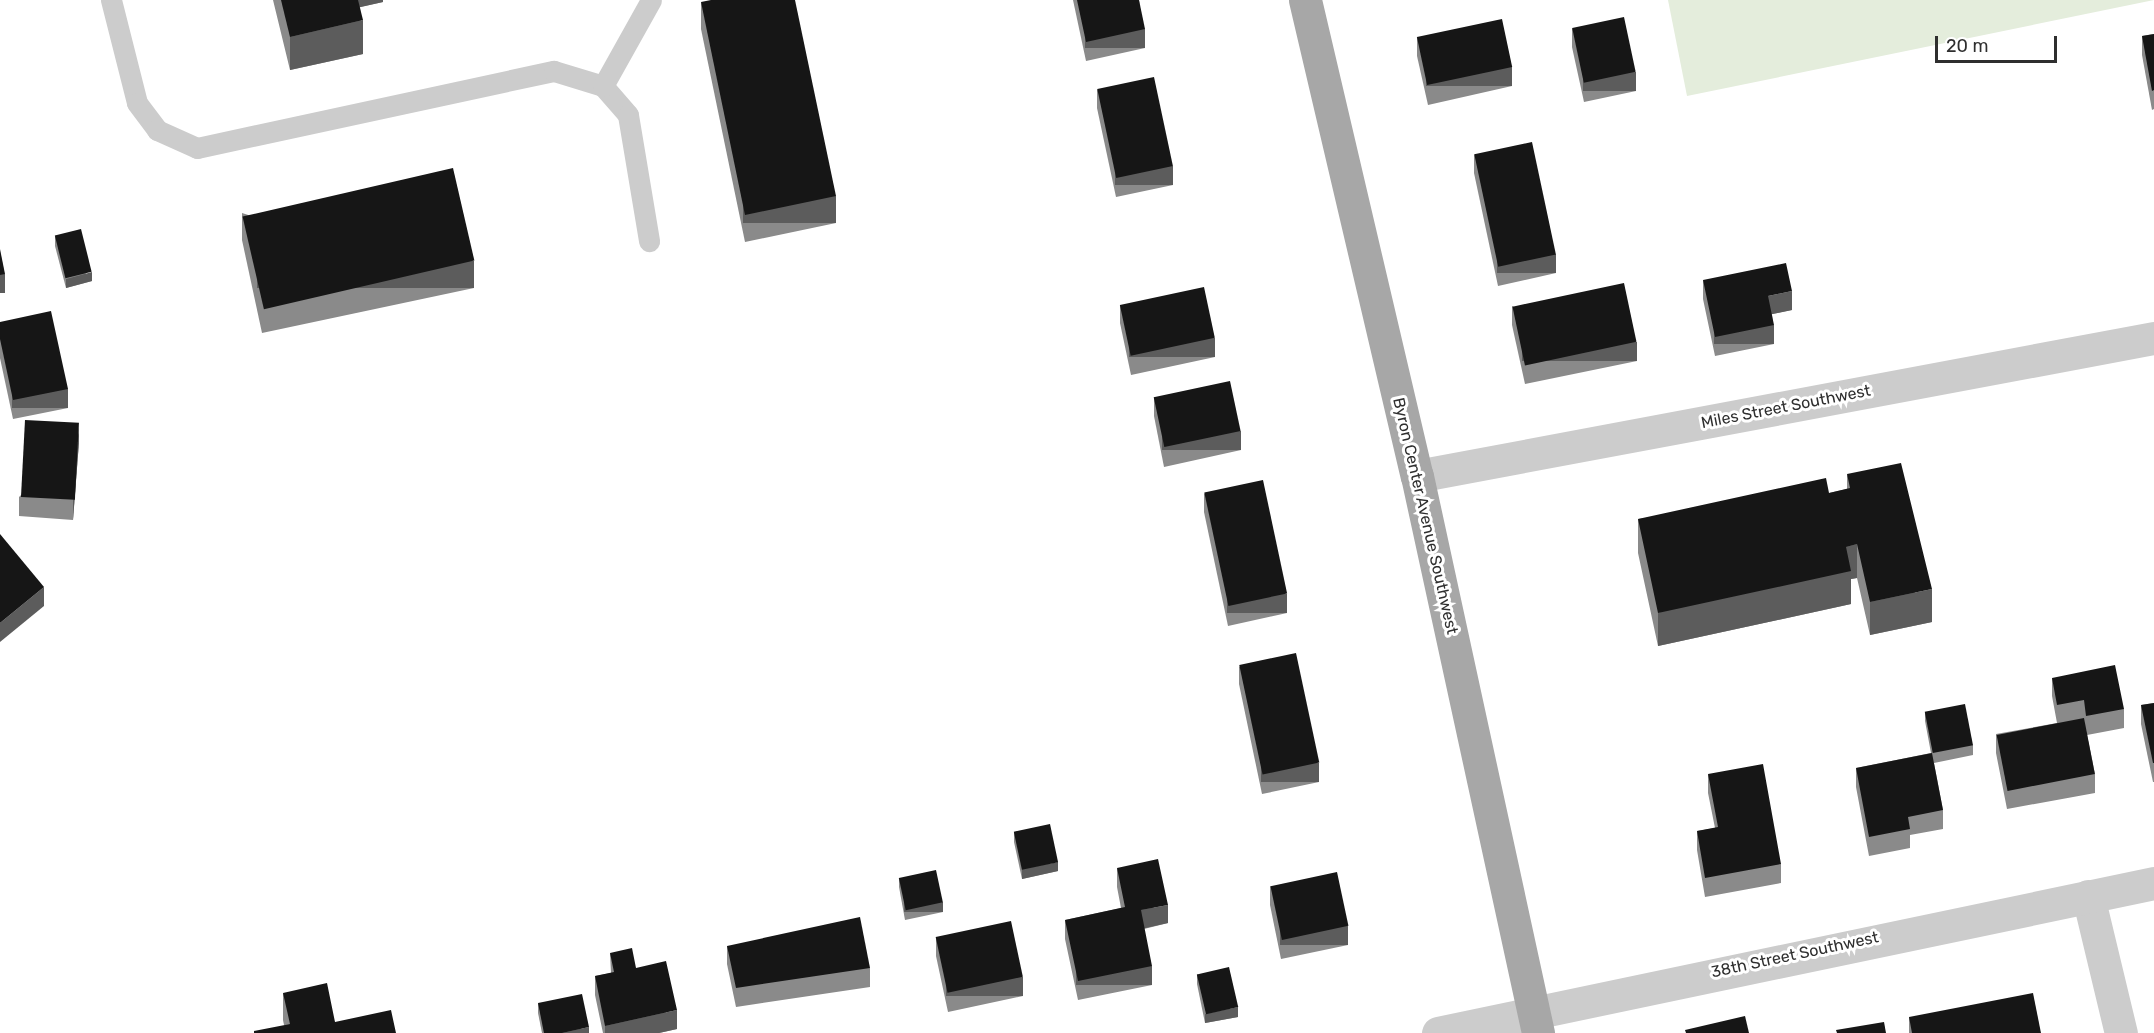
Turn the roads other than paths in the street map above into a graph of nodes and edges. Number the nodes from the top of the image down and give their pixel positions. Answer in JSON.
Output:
{"nodes":[{"id":1,"x":111,"y":0,"type":"edge"},
{"id":2,"x":651,"y":0,"type":"edge"},
{"id":3,"x":1305,"y":0,"type":"edge"},
{"id":4,"x":603,"y":86,"type":"junction"},
{"id":5,"x":649,"y":241,"type":"dead end"},
{"id":6,"x":2154,"y":338,"type":"edge"},
{"id":7,"x":1417,"y":476,"type":"junction"},
{"id":8,"x":2154,"y":883,"type":"edge"},
{"id":9,"x":2088,"y":896,"type":"junction"},
{"id":10,"x":1535,"y":1021,"type":"edge"},
{"id":11,"x":1438,"y":1033,"type":"edge"},
{"id":12,"x":2121,"y":1033,"type":"edge"}],
"edges":[{"from":1,"to":4,"type":"lane"},
{"from":2,"to":4,"type":"lane"},
{"from":3,"to":7,"type":"main road","name":"Byron Center Avenue Southwest"},
{"from":4,"to":5,"type":"lane"},
{"from":6,"to":7,"type":"street","name":"Miles Street Southwest"},
{"from":7,"to":10,"type":"main road","name":"Byron Center Avenue Southwest"},
{"from":8,"to":9,"type":"street","name":"38th Street Southwest"},
{"from":9,"to":10,"type":"street","name":"38th Street Southwest"},
{"from":9,"to":12,"type":"street"},
{"from":10,"to":11,"type":"street","name":"38th Street Southwest"}]}
